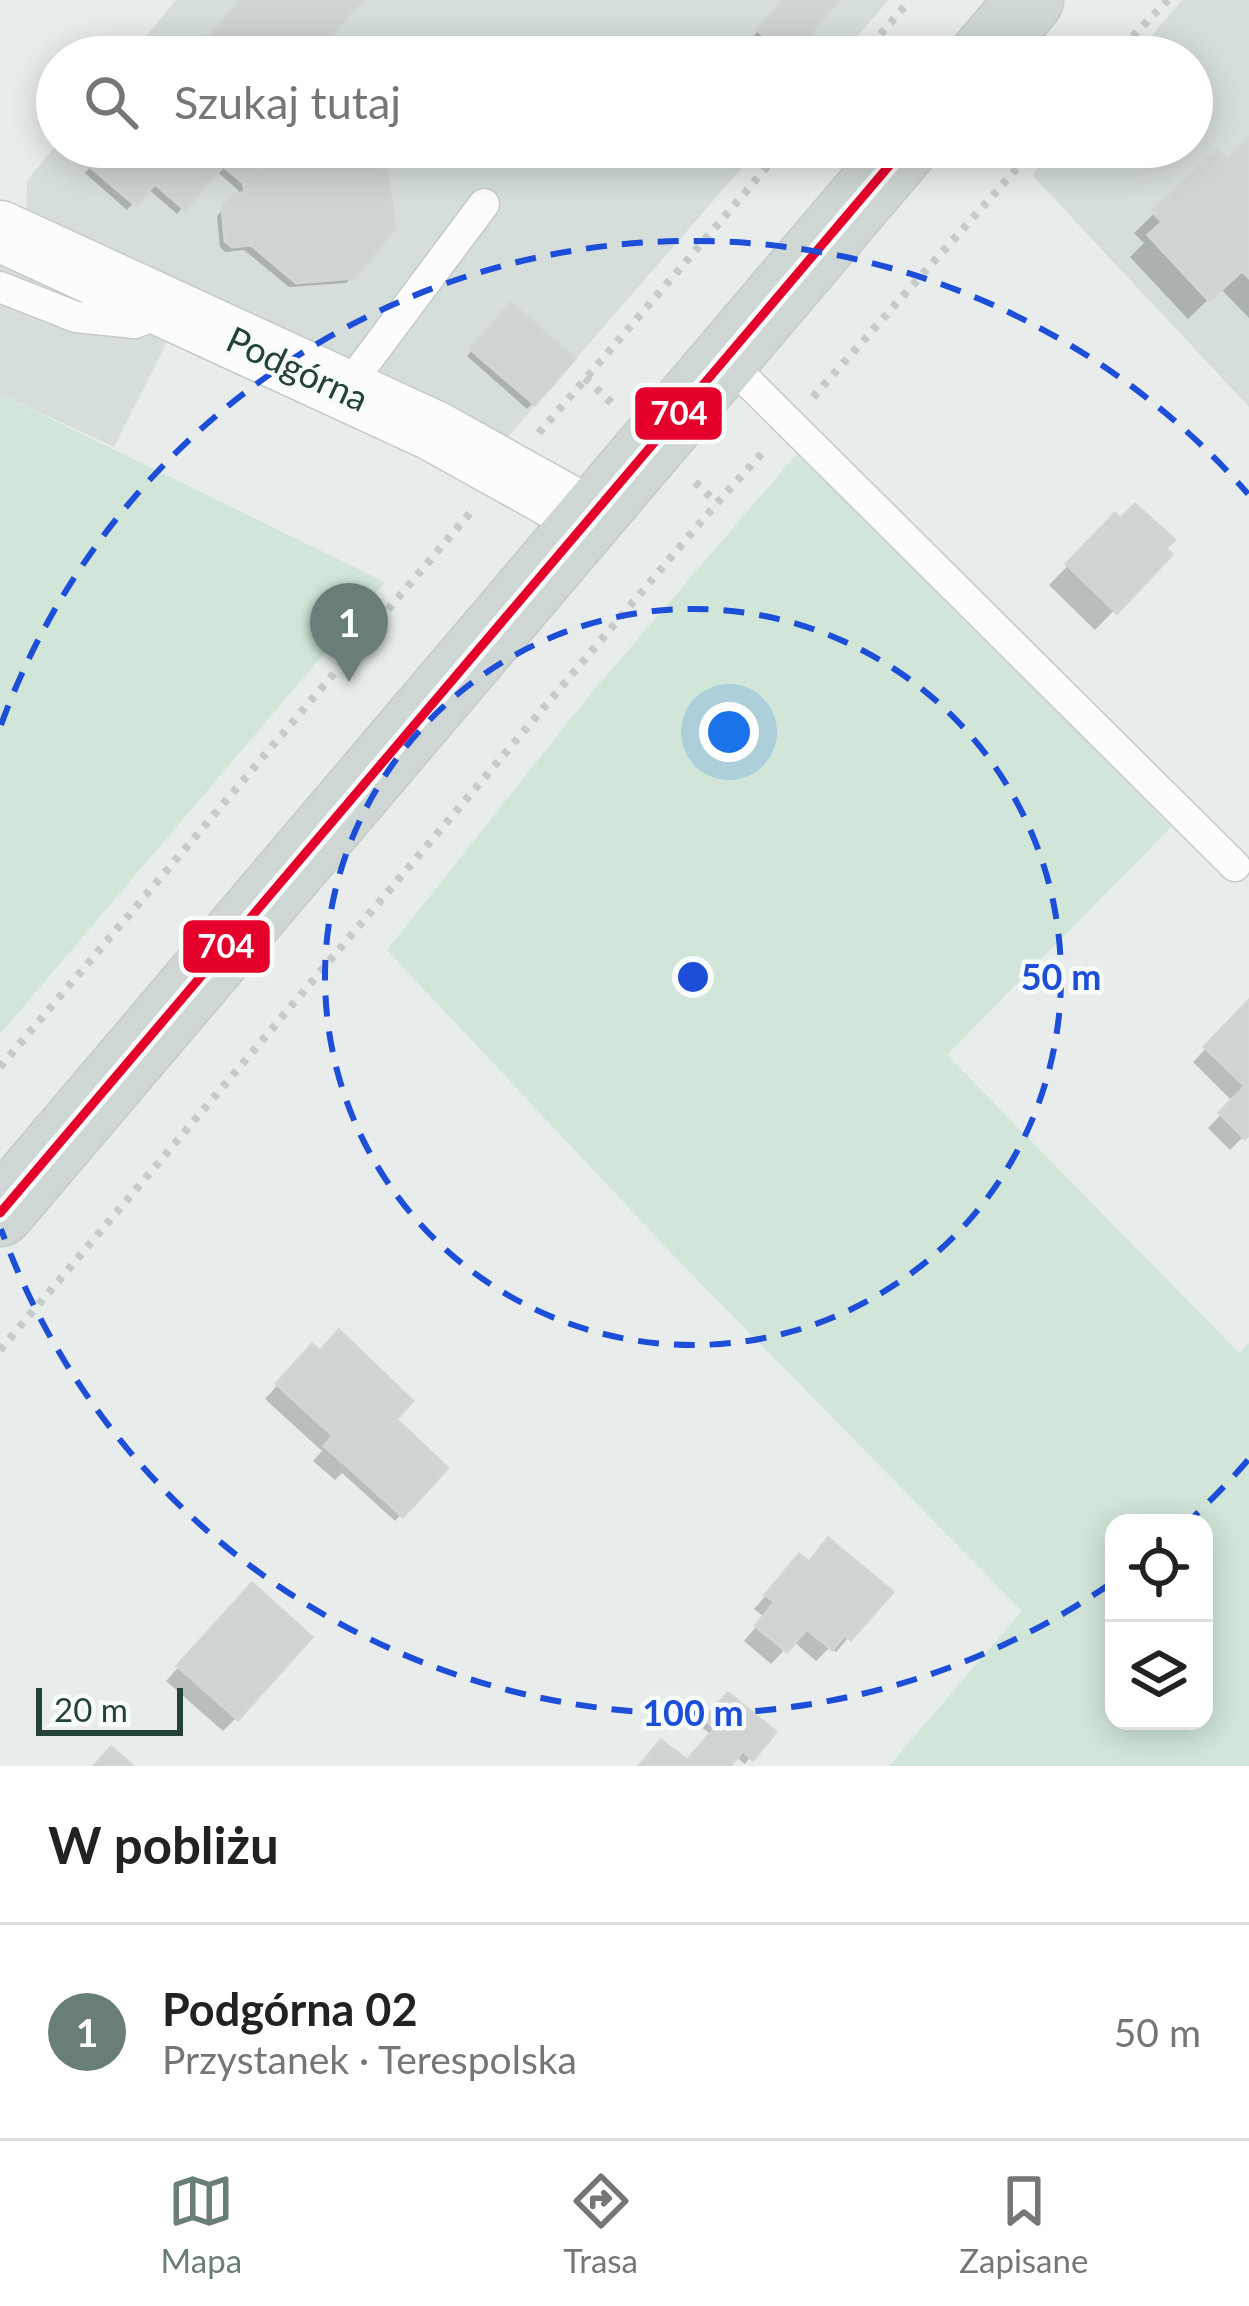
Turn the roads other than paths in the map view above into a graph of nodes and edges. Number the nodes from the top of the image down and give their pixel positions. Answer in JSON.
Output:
{"nodes":[{"id":1,"x":1030,"y":0,"type":"edge"},
{"id":2,"x":1000,"y":36,"type":"edge"},
{"id":3,"x":887,"y":168,"type":"edge"},
{"id":4,"x":484,"y":204,"type":"dead end"},
{"id":5,"x":0,"y":231,"type":"edge"},
{"id":6,"x":0,"y":287,"type":"edge"},
{"id":7,"x":169,"y":309,"type":"junction"},
{"id":8,"x":725,"y":359,"type":"junction"},
{"id":9,"x":345,"y":390,"type":"junction"},
{"id":10,"x":590,"y":518,"type":"junction"},
{"id":11,"x":1235,"y":866,"type":"dead end"},
{"id":12,"x":0,"y":1213,"type":"edge"}],
"edges":[{"from":1,"to":2,"type":"main road"},
{"from":3,"to":8,"type":"main road"},
{"from":4,"to":9,"type":"lane"},
{"from":5,"to":7,"type":"street","name":"Podgórna"},
{"from":6,"to":7,"type":"lane"},
{"from":7,"to":9,"type":"street","name":"Podgórna"},
{"from":8,"to":10,"type":"main road"},
{"from":8,"to":11,"type":"lane"},
{"from":9,"to":10,"type":"street","name":"Podgórna"},
{"from":10,"to":12,"type":"main road"}]}
